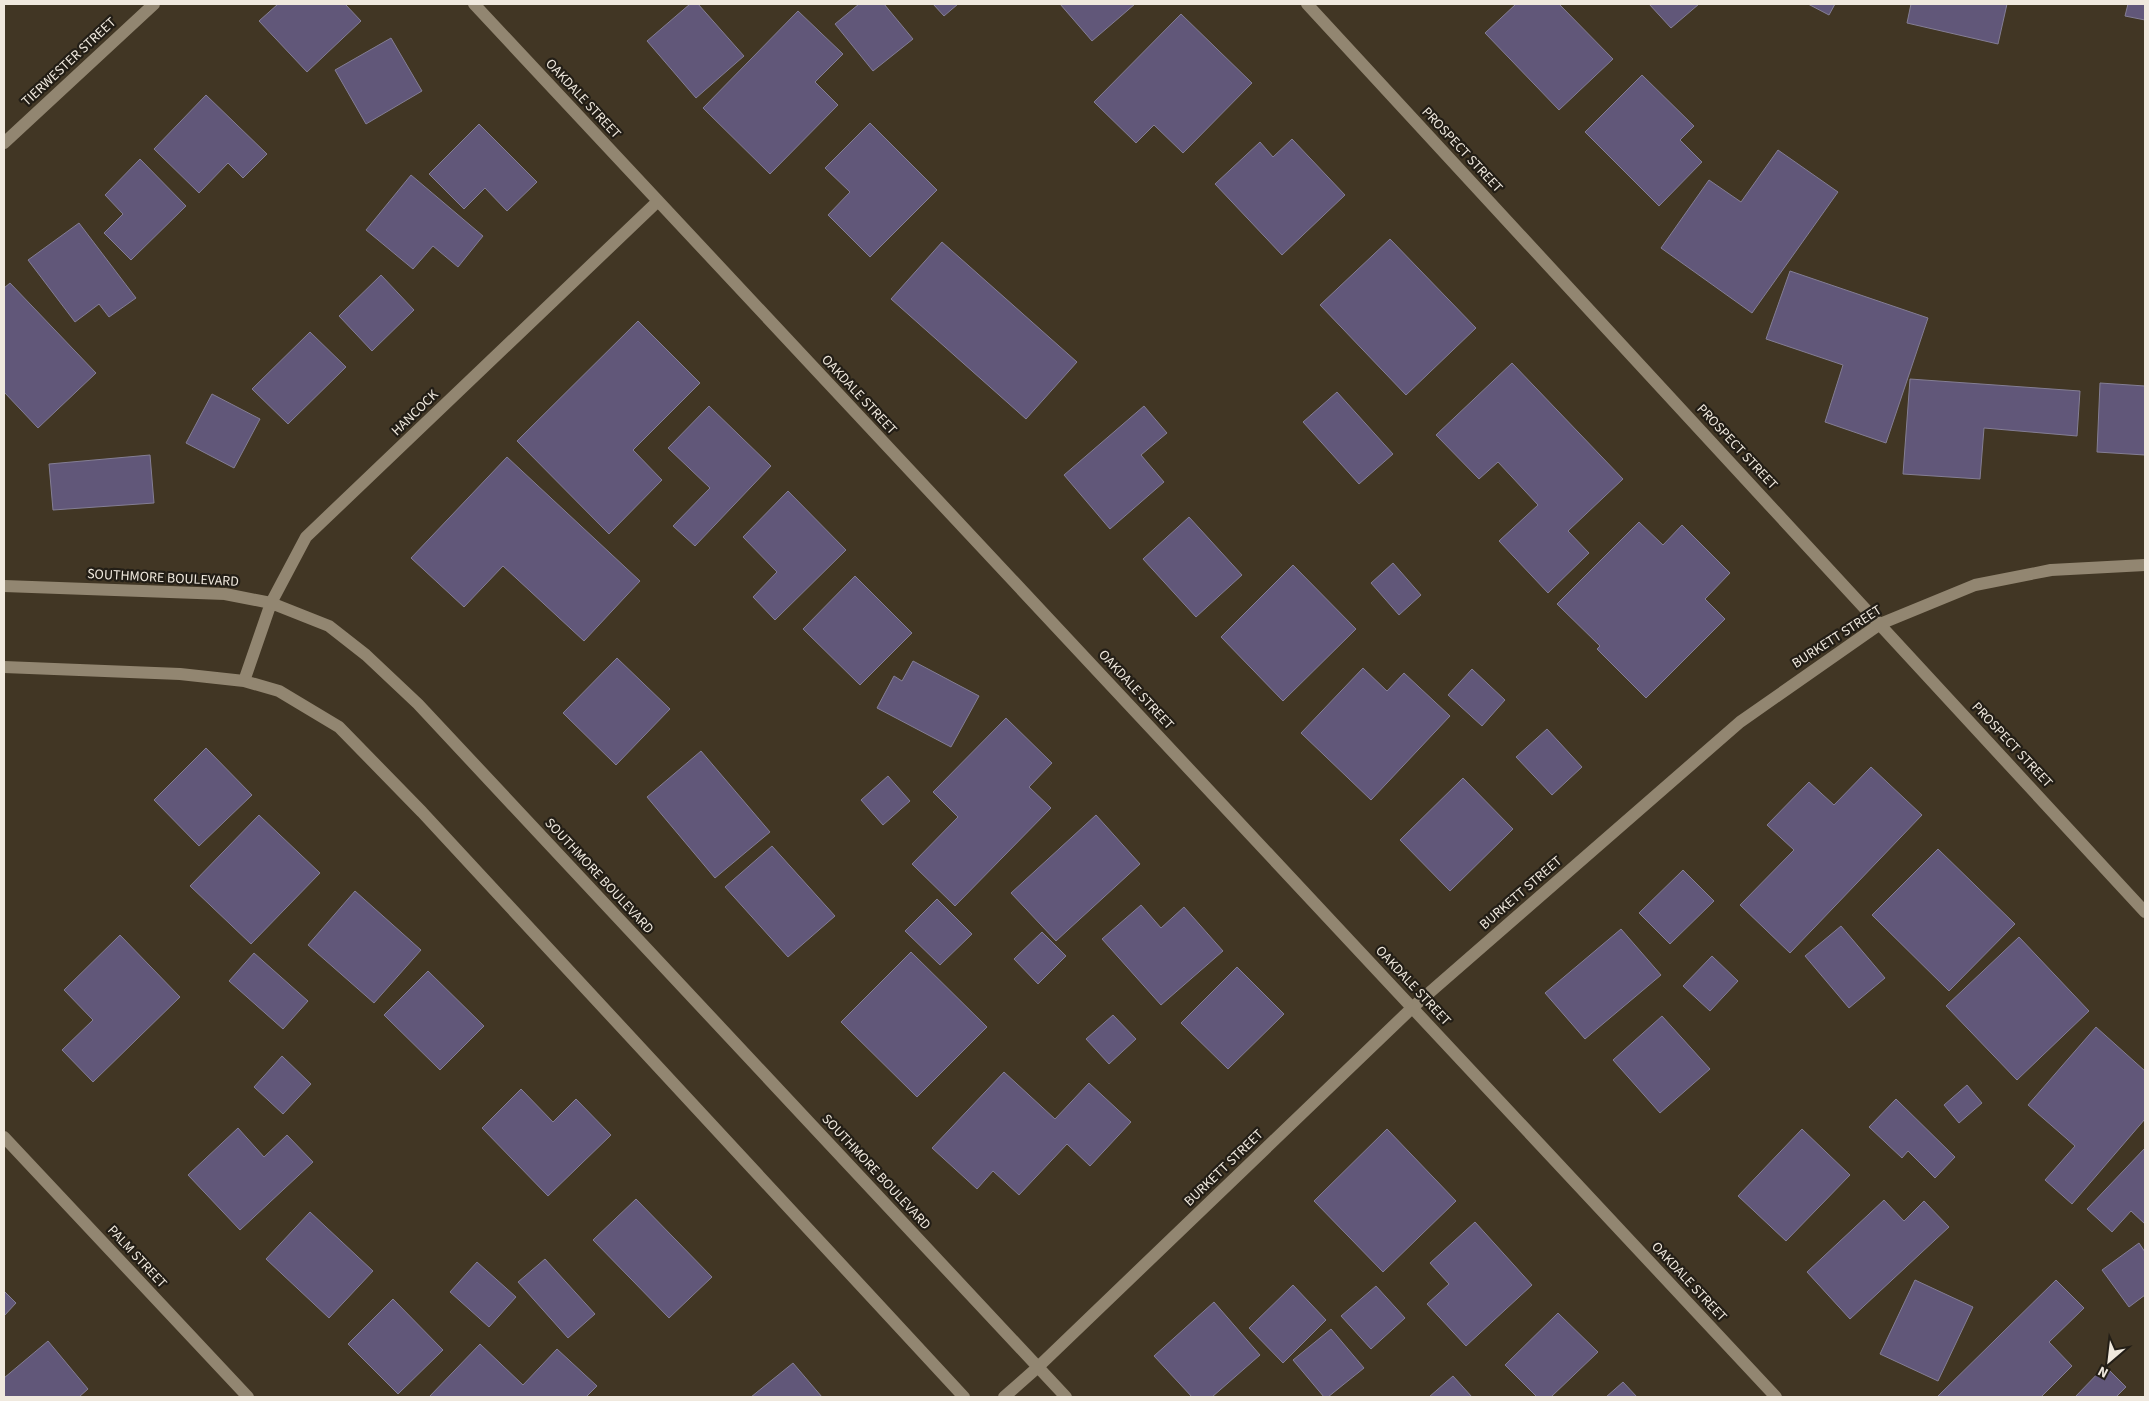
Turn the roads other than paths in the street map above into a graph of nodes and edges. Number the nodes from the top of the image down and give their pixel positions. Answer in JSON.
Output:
{"nodes":[{"id":1,"x":154,"y":4,"type":"edge"},
{"id":2,"x":474,"y":4,"type":"edge"},
{"id":3,"x":1307,"y":4,"type":"edge"},
{"id":4,"x":4,"y":143,"type":"edge"},
{"id":5,"x":657,"y":202,"type":"junction"},
{"id":6,"x":2145,"y":565,"type":"edge"},
{"id":7,"x":4,"y":586,"type":"edge"},
{"id":8,"x":271,"y":602,"type":"junction"},
{"id":9,"x":1880,"y":624,"type":"junction"},
{"id":10,"x":4,"y":667,"type":"edge"},
{"id":11,"x":244,"y":681,"type":"junction"},
{"id":12,"x":2145,"y":912,"type":"edge"},
{"id":13,"x":1413,"y":1007,"type":"junction"},
{"id":14,"x":4,"y":1137,"type":"edge"},
{"id":15,"x":1038,"y":1367,"type":"junction"},
{"id":16,"x":248,"y":1397,"type":"edge"},
{"id":17,"x":964,"y":1397,"type":"edge"},
{"id":18,"x":1004,"y":1397,"type":"edge"},
{"id":19,"x":1066,"y":1397,"type":"edge"},
{"id":20,"x":1776,"y":1397,"type":"edge"}],
"edges":[{"from":1,"to":4,"type":"street","name":"TIERWESTER STREET"},
{"from":2,"to":5,"type":"street","name":"OAKDALE STREET"},
{"from":3,"to":9,"type":"street","name":"PROSPECT STREET"},
{"from":5,"to":8,"type":"street","name":"HANCOCK"},
{"from":5,"to":13,"type":"street","name":"OAKDALE STREET"},
{"from":6,"to":9,"type":"street","name":"BURKETT STREET"},
{"from":7,"to":8,"type":"street","name":"SOUTHMORE BOULEVARD"},
{"from":8,"to":11,"type":"street","name":"HANCOCK"},
{"from":8,"to":15,"type":"street","name":"SOUTHMORE BOULEVARD"},
{"from":9,"to":12,"type":"street","name":"PROSPECT STREET"},
{"from":9,"to":13,"type":"street","name":"BURKETT STREET"},
{"from":10,"to":11,"type":"street"},
{"from":11,"to":17,"type":"street"},
{"from":13,"to":15,"type":"street","name":"BURKETT STREET"},
{"from":13,"to":20,"type":"street","name":"OAKDALE STREET"},
{"from":14,"to":16,"type":"street","name":"PALM STREET"},
{"from":15,"to":18,"type":"street","name":"BURKETT STREET"},
{"from":15,"to":19,"type":"street","name":"SOUTHMORE BOULEVARD"}]}
